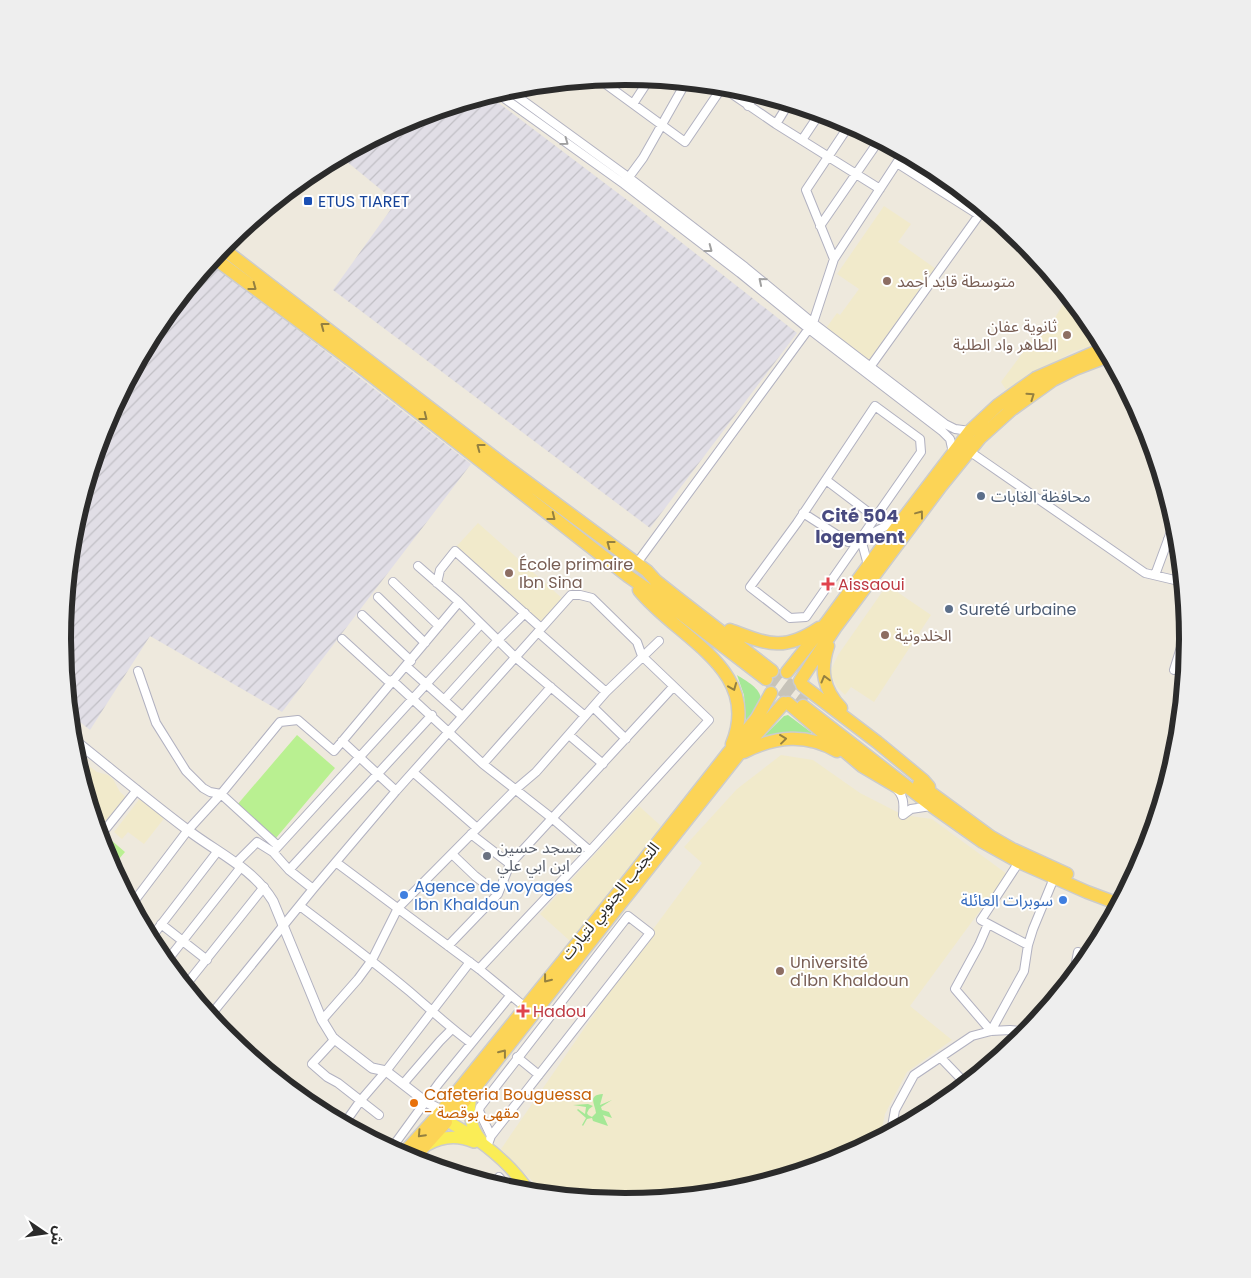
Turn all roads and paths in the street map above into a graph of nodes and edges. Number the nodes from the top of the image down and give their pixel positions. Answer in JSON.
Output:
{"nodes":[{"id":1,"x":608,"y":85,"type":"edge"},
{"id":2,"x":645,"y":86,"type":"edge"},
{"id":3,"x":683,"y":88,"type":"edge"},
{"id":4,"x":717,"y":92,"type":"edge"},
{"id":5,"x":733,"y":95,"type":"edge"},
{"id":6,"x":515,"y":96,"type":"edge"},
{"id":7,"x":506,"y":98,"type":"edge"},
{"id":8,"x":752,"y":100,"type":"edge"},
{"id":9,"x":633,"y":104,"type":"junction"},
{"id":10,"x":748,"y":106,"type":"junction"},
{"id":11,"x":785,"y":109,"type":"edge"},
{"id":12,"x":816,"y":119,"type":"edge"},
{"id":13,"x":547,"y":124,"type":"junction"},
{"id":14,"x":661,"y":124,"type":"junction"},
{"id":15,"x":776,"y":124,"type":"junction"},
{"id":16,"x":846,"y":131,"type":"edge"},
{"id":17,"x":802,"y":140,"type":"junction"},
{"id":18,"x":877,"y":145,"type":"edge"},
{"id":19,"x":829,"y":156,"type":"junction"},
{"id":20,"x":900,"y":157,"type":"edge"},
{"id":21,"x":896,"y":163,"type":"junction"},
{"id":22,"x":856,"y":174,"type":"junction"},
{"id":23,"x":626,"y":181,"type":"junction"},
{"id":24,"x":880,"y":189,"type":"junction"},
{"id":25,"x":979,"y":215,"type":"joint"},
{"id":26,"x":820,"y":226,"type":"junction"},
{"id":27,"x":228,"y":253,"type":"edge"},
{"id":28,"x":834,"y":259,"type":"junction"},
{"id":29,"x":220,"y":262,"type":"edge"},
{"id":30,"x":811,"y":326,"type":"junction"},
{"id":31,"x":346,"y":350,"type":"junction"},
{"id":32,"x":1098,"y":351,"type":"edge"},
{"id":33,"x":1103,"y":358,"type":"edge"},
{"id":34,"x":870,"y":366,"type":"junction"},
{"id":35,"x":970,"y":431,"type":"junction"},
{"id":36,"x":969,"y":451,"type":"junction"},
{"id":37,"x":953,"y":454,"type":"junction"},
{"id":38,"x":826,"y":480,"type":"junction"},
{"id":39,"x":804,"y":513,"type":"junction"},
{"id":40,"x":905,"y":516,"type":"junction"},
{"id":41,"x":876,"y":518,"type":"junction"},
{"id":42,"x":1170,"y":535,"type":"edge"},
{"id":43,"x":861,"y":539,"type":"junction"},
{"id":44,"x":1168,"y":539,"type":"joint"},
{"id":45,"x":868,"y":565,"type":"junction"},
{"id":46,"x":418,"y":566,"type":"dead end"},
{"id":47,"x":642,"y":567,"type":"junction"},
{"id":48,"x":1155,"y":575,"type":"junction"},
{"id":49,"x":628,"y":576,"type":"junction"},
{"id":50,"x":1176,"y":580,"type":"edge"},
{"id":51,"x":393,"y":582,"type":"dead end"},
{"id":52,"x":437,"y":583,"type":"junction"},
{"id":53,"x":378,"y":597,"type":"dead end"},
{"id":54,"x":459,"y":602,"type":"junction"},
{"id":55,"x":525,"y":613,"type":"junction"},
{"id":56,"x":362,"y":615,"type":"dead end"},
{"id":57,"x":481,"y":624,"type":"junction"},
{"id":58,"x":831,"y":625,"type":"junction"},
{"id":59,"x":440,"y":626,"type":"junction"},
{"id":60,"x":540,"y":630,"type":"junction"},
{"id":61,"x":730,"y":630,"type":"junction"},
{"id":62,"x":342,"y":639,"type":"dead end"},
{"id":63,"x":498,"y":640,"type":"junction"},
{"id":64,"x":659,"y":641,"type":"dead end"},
{"id":65,"x":425,"y":643,"type":"junction"},
{"id":66,"x":1180,"y":652,"type":"edge"},
{"id":67,"x":642,"y":656,"type":"junction"},
{"id":68,"x":515,"y":657,"type":"junction"},
{"id":69,"x":409,"y":663,"type":"junction"},
{"id":70,"x":1174,"y":670,"type":"dead end"},
{"id":71,"x":138,"y":671,"type":"dead end"},
{"id":72,"x":775,"y":680,"type":"junction"},
{"id":73,"x":393,"y":681,"type":"junction"},
{"id":74,"x":801,"y":683,"type":"junction"},
{"id":75,"x":426,"y":684,"type":"junction"},
{"id":76,"x":551,"y":687,"type":"junction"},
{"id":77,"x":674,"y":687,"type":"junction"},
{"id":78,"x":606,"y":692,"type":"junction"},
{"id":79,"x":413,"y":699,"type":"junction"},
{"id":80,"x":444,"y":700,"type":"junction"},
{"id":81,"x":786,"y":703,"type":"junction"},
{"id":82,"x":805,"y":703,"type":"tunnel mouth"},
{"id":83,"x":593,"y":707,"type":"junction"},
{"id":84,"x":432,"y":715,"type":"junction"},
{"id":85,"x":462,"y":716,"type":"junction"},
{"id":86,"x":585,"y":716,"type":"junction"},
{"id":87,"x":449,"y":731,"type":"junction"},
{"id":88,"x":569,"y":735,"type":"junction"},
{"id":89,"x":626,"y":739,"type":"junction"},
{"id":90,"x":342,"y":742,"type":"junction"},
{"id":91,"x":877,"y":742,"type":"junction"},
{"id":92,"x":82,"y":747,"type":"edge"},
{"id":93,"x":86,"y":751,"type":"junction"},
{"id":94,"x":84,"y":754,"type":"edge"},
{"id":95,"x":733,"y":754,"type":"junction"},
{"id":96,"x":359,"y":758,"type":"junction"},
{"id":97,"x":483,"y":764,"type":"junction"},
{"id":98,"x":603,"y":764,"type":"junction"},
{"id":99,"x":862,"y":766,"type":"junction"},
{"id":100,"x":413,"y":772,"type":"junction"},
{"id":101,"x":376,"y":773,"type":"junction"},
{"id":102,"x":892,"y":784,"type":"junction"},
{"id":103,"x":516,"y":789,"type":"junction"},
{"id":104,"x":137,"y":790,"type":"junction"},
{"id":105,"x":396,"y":791,"type":"junction"},
{"id":106,"x":220,"y":794,"type":"junction"},
{"id":107,"x":935,"y":802,"type":"junction"},
{"id":108,"x":553,"y":819,"type":"junction"},
{"id":109,"x":105,"y":829,"type":"edge"},
{"id":110,"x":188,"y":830,"type":"junction"},
{"id":111,"x":474,"y":831,"type":"junction"},
{"id":112,"x":275,"y":849,"type":"junction"},
{"id":113,"x":590,"y":851,"type":"junction"},
{"id":114,"x":217,"y":852,"type":"junction"},
{"id":115,"x":452,"y":854,"type":"junction"},
{"id":116,"x":1019,"y":862,"type":"junction"},
{"id":117,"x":337,"y":863,"type":"junction"},
{"id":118,"x":510,"y":864,"type":"junction"},
{"id":119,"x":239,"y":865,"type":"junction"},
{"id":120,"x":289,"y":870,"type":"junction"},
{"id":121,"x":1054,"y":878,"type":"junction"},
{"id":122,"x":264,"y":887,"type":"junction"},
{"id":123,"x":314,"y":889,"type":"junction"},
{"id":124,"x":498,"y":894,"type":"junction"},
{"id":125,"x":136,"y":899,"type":"edge"},
{"id":126,"x":1113,"y":901,"type":"edge"},
{"id":127,"x":1113,"y":902,"type":"edge"},
{"id":128,"x":300,"y":906,"type":"junction"},
{"id":129,"x":398,"y":908,"type":"junction"},
{"id":130,"x":161,"y":924,"type":"junction"},
{"id":131,"x":988,"y":924,"type":"junction"},
{"id":132,"x":283,"y":926,"type":"junction"},
{"id":133,"x":155,"y":931,"type":"edge"},
{"id":134,"x":184,"y":940,"type":"junction"},
{"id":135,"x":448,"y":946,"type":"junction"},
{"id":136,"x":1028,"y":946,"type":"junction"},
{"id":137,"x":1078,"y":952,"type":"dead end"},
{"id":138,"x":171,"y":956,"type":"edge"},
{"id":139,"x":207,"y":960,"type":"junction"},
{"id":140,"x":372,"y":960,"type":"junction"},
{"id":141,"x":1076,"y":961,"type":"edge"},
{"id":142,"x":470,"y":962,"type":"junction"},
{"id":143,"x":479,"y":969,"type":"junction"},
{"id":144,"x":190,"y":980,"type":"edge"},
{"id":145,"x":510,"y":996,"type":"junction"},
{"id":146,"x":525,"y":1007,"type":"junction"},
{"id":147,"x":215,"y":1010,"type":"edge"},
{"id":148,"x":432,"y":1010,"type":"junction"},
{"id":149,"x":322,"y":1020,"type":"junction"},
{"id":150,"x":452,"y":1029,"type":"junction"},
{"id":151,"x":991,"y":1031,"type":"junction"},
{"id":152,"x":1017,"y":1031,"type":"edge"},
{"id":153,"x":335,"y":1039,"type":"junction"},
{"id":154,"x":472,"y":1043,"type":"junction"},
{"id":155,"x":517,"y":1057,"type":"junction"},
{"id":156,"x":941,"y":1058,"type":"junction"},
{"id":157,"x":386,"y":1071,"type":"junction"},
{"id":158,"x":539,"y":1075,"type":"junction"},
{"id":159,"x":962,"y":1080,"type":"edge"},
{"id":160,"x":403,"y":1084,"type":"junction"},
{"id":161,"x":473,"y":1092,"type":"junction"},
{"id":162,"x":361,"y":1100,"type":"junction"},
{"id":163,"x":426,"y":1102,"type":"junction"},
{"id":164,"x":379,"y":1115,"type":"dead end"},
{"id":165,"x":447,"y":1115,"type":"junction"},
{"id":166,"x":348,"y":1119,"type":"edge"},
{"id":167,"x":892,"y":1125,"type":"edge"},
{"id":168,"x":489,"y":1142,"type":"junction"},
{"id":169,"x":395,"y":1143,"type":"edge"},
{"id":170,"x":422,"y":1148,"type":"junction"},
{"id":171,"x":409,"y":1149,"type":"edge"},
{"id":172,"x":418,"y":1153,"type":"edge"},
{"id":173,"x":500,"y":1176,"type":"dead end"},
{"id":174,"x":502,"y":1179,"type":"edge"},
{"id":175,"x":523,"y":1184,"type":"edge"}],
"edges":[{"from":1,"to":9,"type":"street"},
{"from":2,"to":9,"type":"street"},
{"from":3,"to":14,"type":"street"},
{"from":4,"to":14,"type":"street"},
{"from":5,"to":10,"type":"street"},
{"from":6,"to":13,"type":"street"},
{"from":7,"to":13,"type":"street"},
{"from":8,"to":10,"type":"street"},
{"from":9,"to":14,"type":"street"},
{"from":10,"to":15,"type":"street"},
{"from":11,"to":15,"type":"street"},
{"from":12,"to":17,"type":"street"},
{"from":13,"to":23,"type":"street"},
{"from":14,"to":23,"type":"street"},
{"from":15,"to":17,"type":"street"},
{"from":16,"to":19,"type":"street"},
{"from":17,"to":19,"type":"street"},
{"from":18,"to":22,"type":"street"},
{"from":19,"to":22,"type":"street"},
{"from":19,"to":26,"type":"street"},
{"from":20,"to":21,"type":"street"},
{"from":21,"to":24,"type":"street"},
{"from":21,"to":25,"type":"street"},
{"from":22,"to":24,"type":"street"},
{"from":22,"to":26,"type":"street"},
{"from":23,"to":30,"type":"street"},
{"from":24,"to":28,"type":"street"},
{"from":25,"to":34,"type":"street"},
{"from":26,"to":28,"type":"street"},
{"from":31,"to":27,"type":"highway","one_way":true},
{"from":28,"to":30,"type":"street"},
{"from":29,"to":31,"type":"highway","one_way":true},
{"from":30,"to":34,"type":"street"},
{"from":30,"to":37,"type":"street"},
{"from":30,"to":47,"type":"street"},
{"from":47,"to":31,"type":"highway","one_way":true},
{"from":31,"to":49,"type":"highway","one_way":true},
{"from":32,"to":35,"type":"highway","name":"التجنب الجنوبي لتيارت"},
{"from":36,"to":33,"type":"highway","name":"التجنب الجنوبي لتيارت","one_way":true},
{"from":34,"to":35,"type":"street"},
{"from":35,"to":37,"type":"highway","name":"التجنب الجنوبي لتيارت"},
{"from":36,"to":48,"type":"street"},
{"from":58,"to":36,"type":"highway","name":"التجنب الجنوبي لتيارت","one_way":true},
{"from":37,"to":40,"type":"highway","name":"التجنب الجنوبي لتيارت"},
{"from":38,"to":39,"type":"street"},
{"from":38,"to":41,"type":"street"},
{"from":38,"to":41,"type":"street"},
{"from":39,"to":43,"type":"street"},
{"from":39,"to":43,"type":"street"},
{"from":40,"to":43,"type":"street"},
{"from":40,"to":45,"type":"highway","name":"التجنب الجنوبي لتيارت"},
{"from":41,"to":43,"type":"street"},
{"from":42,"to":44,"type":"street"},
{"from":43,"to":45,"type":"street"},
{"from":44,"to":48,"type":"street"},
{"from":45,"to":58,"type":"highway","name":"التجنب الجنوبي لتيارت"},
{"from":46,"to":52,"type":"street"},
{"from":47,"to":61,"type":"highway"},
{"from":47,"to":72,"type":"highway"},
{"from":48,"to":50,"type":"street"},
{"from":49,"to":72,"type":"highway"},
{"from":49,"to":95,"type":"highway","one_way":true},
{"from":51,"to":59,"type":"street"},
{"from":52,"to":54,"type":"street"},
{"from":52,"to":55,"type":"street"},
{"from":53,"to":65,"type":"street"},
{"from":54,"to":57,"type":"street"},
{"from":54,"to":59,"type":"street"},
{"from":55,"to":60,"type":"street"},
{"from":55,"to":63,"type":"street"},
{"from":56,"to":69,"type":"street"},
{"from":57,"to":63,"type":"street"},
{"from":57,"to":75,"type":"street"},
{"from":58,"to":61,"type":"highway"},
{"from":58,"to":72,"type":"highway","name":"التجنب الجنوبي لتيارت"},
{"from":58,"to":74,"type":"highway","name":"التجنب الجنوبي لتيارت"},
{"from":91,"to":58,"type":"highway","one_way":true},
{"from":59,"to":65,"type":"street"},
{"from":60,"to":67,"type":"street"},
{"from":60,"to":68,"type":"street"},
{"from":60,"to":78,"type":"street"},
{"from":61,"to":72,"type":"highway"},
{"from":62,"to":73,"type":"street"},
{"from":63,"to":68,"type":"street"},
{"from":63,"to":80,"type":"street"},
{"from":64,"to":67,"type":"street"},
{"from":65,"to":69,"type":"street"},
{"from":66,"to":70,"type":"street"},
{"from":67,"to":77,"type":"street"},
{"from":67,"to":78,"type":"street"},
{"from":68,"to":76,"type":"street"},
{"from":68,"to":85,"type":"street"},
{"from":69,"to":73,"type":"street"},
{"from":69,"to":75,"type":"street"},
{"from":71,"to":106,"type":"street"},
{"from":72,"to":74,"type":"highway"},
{"from":72,"to":81,"type":"highway"},
{"from":72,"to":95,"type":"highway","name":"التجنب الجنوبي لتيارت"},
{"from":73,"to":79,"type":"street"},
{"from":73,"to":90,"type":"street"},
{"from":74,"to":81,"type":"highway"},
{"from":74,"to":91,"type":"highway"},
{"from":75,"to":79,"type":"street"},
{"from":75,"to":80,"type":"street"},
{"from":76,"to":86,"type":"street"},
{"from":76,"to":97,"type":"street"},
{"from":77,"to":89,"type":"street"},
{"from":77,"to":113,"type":"street"},
{"from":78,"to":83,"type":"street"},
{"from":79,"to":84,"type":"street"},
{"from":79,"to":96,"type":"street"},
{"from":80,"to":85,"type":"street"},
{"from":81,"to":95,"type":"highway","name":"التجنب الجنوبي لتيارت"},
{"from":81,"to":99,"type":"highway"},
{"from":82,"to":107,"type":"highway"},
{"from":83,"to":86,"type":"street"},
{"from":83,"to":89,"type":"street"},
{"from":84,"to":87,"type":"street"},
{"from":84,"to":101,"type":"street"},
{"from":85,"to":87,"type":"street"},
{"from":86,"to":88,"type":"street"},
{"from":87,"to":97,"type":"street"},
{"from":87,"to":100,"type":"street"},
{"from":88,"to":98,"type":"street"},
{"from":88,"to":103,"type":"street"},
{"from":89,"to":98,"type":"street"},
{"from":90,"to":96,"type":"street"},
{"from":90,"to":106,"type":"street"},
{"from":91,"to":107,"type":"highway"},
{"from":92,"to":93,"type":"street"},
{"from":93,"to":94,"type":"street"},
{"from":93,"to":104,"type":"street"},
{"from":95,"to":99,"type":"highway","one_way":true},
{"from":95,"to":146,"type":"highway","name":"التجنب الجنوبي لتيارت","one_way":true},
{"from":161,"to":95,"type":"highway","name":"التجنب الجنوبي لتيارت","one_way":true},
{"from":96,"to":101,"type":"street"},
{"from":96,"to":112,"type":"street"},
{"from":97,"to":103,"type":"street"},
{"from":98,"to":108,"type":"street"},
{"from":99,"to":102,"type":"highway"},
{"from":100,"to":105,"type":"street"},
{"from":100,"to":111,"type":"street"},
{"from":101,"to":105,"type":"street"},
{"from":101,"to":120,"type":"street"},
{"from":102,"to":107,"type":"highway"},
{"from":102,"to":107,"type":"street"},
{"from":103,"to":108,"type":"street"},
{"from":103,"to":111,"type":"street"},
{"from":104,"to":109,"type":"street"},
{"from":104,"to":110,"type":"street"},
{"from":105,"to":117,"type":"street"},
{"from":106,"to":110,"type":"street"},
{"from":106,"to":112,"type":"street"},
{"from":107,"to":116,"type":"highway"},
{"from":107,"to":126,"type":"highway"},
{"from":108,"to":113,"type":"street"},
{"from":108,"to":118,"type":"street"},
{"from":110,"to":114,"type":"street"},
{"from":110,"to":125,"type":"street"},
{"from":111,"to":115,"type":"street"},
{"from":111,"to":118,"type":"street"},
{"from":112,"to":119,"type":"street"},
{"from":112,"to":120,"type":"street"},
{"from":113,"to":143,"type":"street"},
{"from":114,"to":119,"type":"street"},
{"from":114,"to":130,"type":"street"},
{"from":115,"to":124,"type":"street"},
{"from":115,"to":129,"type":"street"},
{"from":116,"to":121,"type":"highway"},
{"from":116,"to":131,"type":"street"},
{"from":117,"to":123,"type":"street"},
{"from":117,"to":129,"type":"street"},
{"from":118,"to":124,"type":"street"},
{"from":119,"to":122,"type":"street"},
{"from":119,"to":134,"type":"street"},
{"from":120,"to":123,"type":"street"},
{"from":121,"to":127,"type":"highway"},
{"from":121,"to":136,"type":"street"},
{"from":122,"to":132,"type":"street"},
{"from":122,"to":139,"type":"street"},
{"from":123,"to":128,"type":"street"},
{"from":124,"to":135,"type":"street"},
{"from":128,"to":132,"type":"street"},
{"from":128,"to":140,"type":"street"},
{"from":129,"to":135,"type":"street"},
{"from":129,"to":140,"type":"street"},
{"from":130,"to":133,"type":"street"},
{"from":130,"to":134,"type":"street"},
{"from":131,"to":136,"type":"street"},
{"from":131,"to":151,"type":"street"},
{"from":132,"to":147,"type":"street"},
{"from":132,"to":149,"type":"street"},
{"from":134,"to":138,"type":"street"},
{"from":134,"to":139,"type":"street"},
{"from":135,"to":142,"type":"street"},
{"from":136,"to":151,"type":"street"},
{"from":137,"to":141,"type":"street"},
{"from":139,"to":144,"type":"street"},
{"from":140,"to":148,"type":"street"},
{"from":140,"to":149,"type":"street"},
{"from":142,"to":143,"type":"street"},
{"from":142,"to":148,"type":"street"},
{"from":143,"to":145,"type":"street"},
{"from":145,"to":146,"type":"street"},
{"from":145,"to":154,"type":"street"},
{"from":146,"to":165,"type":"highway","name":"التجنب الجنوبي لتيارت"},
{"from":148,"to":150,"type":"street"},
{"from":148,"to":157,"type":"street"},
{"from":149,"to":153,"type":"street"},
{"from":150,"to":154,"type":"street"},
{"from":150,"to":160,"type":"street"},
{"from":151,"to":152,"type":"street"},
{"from":151,"to":156,"type":"street"},
{"from":153,"to":157,"type":"street"},
{"from":153,"to":162,"type":"street"},
{"from":154,"to":163,"type":"street"},
{"from":155,"to":158,"type":"street"},
{"from":155,"to":158,"type":"street"},
{"from":155,"to":168,"type":"street"},
{"from":156,"to":159,"type":"street"},
{"from":156,"to":167,"type":"street"},
{"from":157,"to":160,"type":"street"},
{"from":157,"to":162,"type":"street"},
{"from":158,"to":168,"type":"street"},
{"from":160,"to":163,"type":"street"},
{"from":161,"to":165,"type":"highway","name":"التجنب الجنوبي لتيارت"},
{"from":161,"to":168,"type":"main road"},
{"from":162,"to":164,"type":"street"},
{"from":162,"to":166,"type":"street"},
{"from":163,"to":165,"type":"street"},
{"from":163,"to":169,"type":"street"},
{"from":165,"to":168,"type":"main road"},
{"from":165,"to":170,"type":"highway","name":"التجنب الجنوبي لتيارت"},
{"from":165,"to":171,"type":"highway","name":"التجنب الجنوبي لتيارت","one_way":true},
{"from":168,"to":170,"type":"main road"},
{"from":168,"to":175,"type":"main road"},
{"from":170,"to":172,"type":"highway","name":"التجنب الجنوبي لتيارت"},
{"from":173,"to":174,"type":"street"}]}
